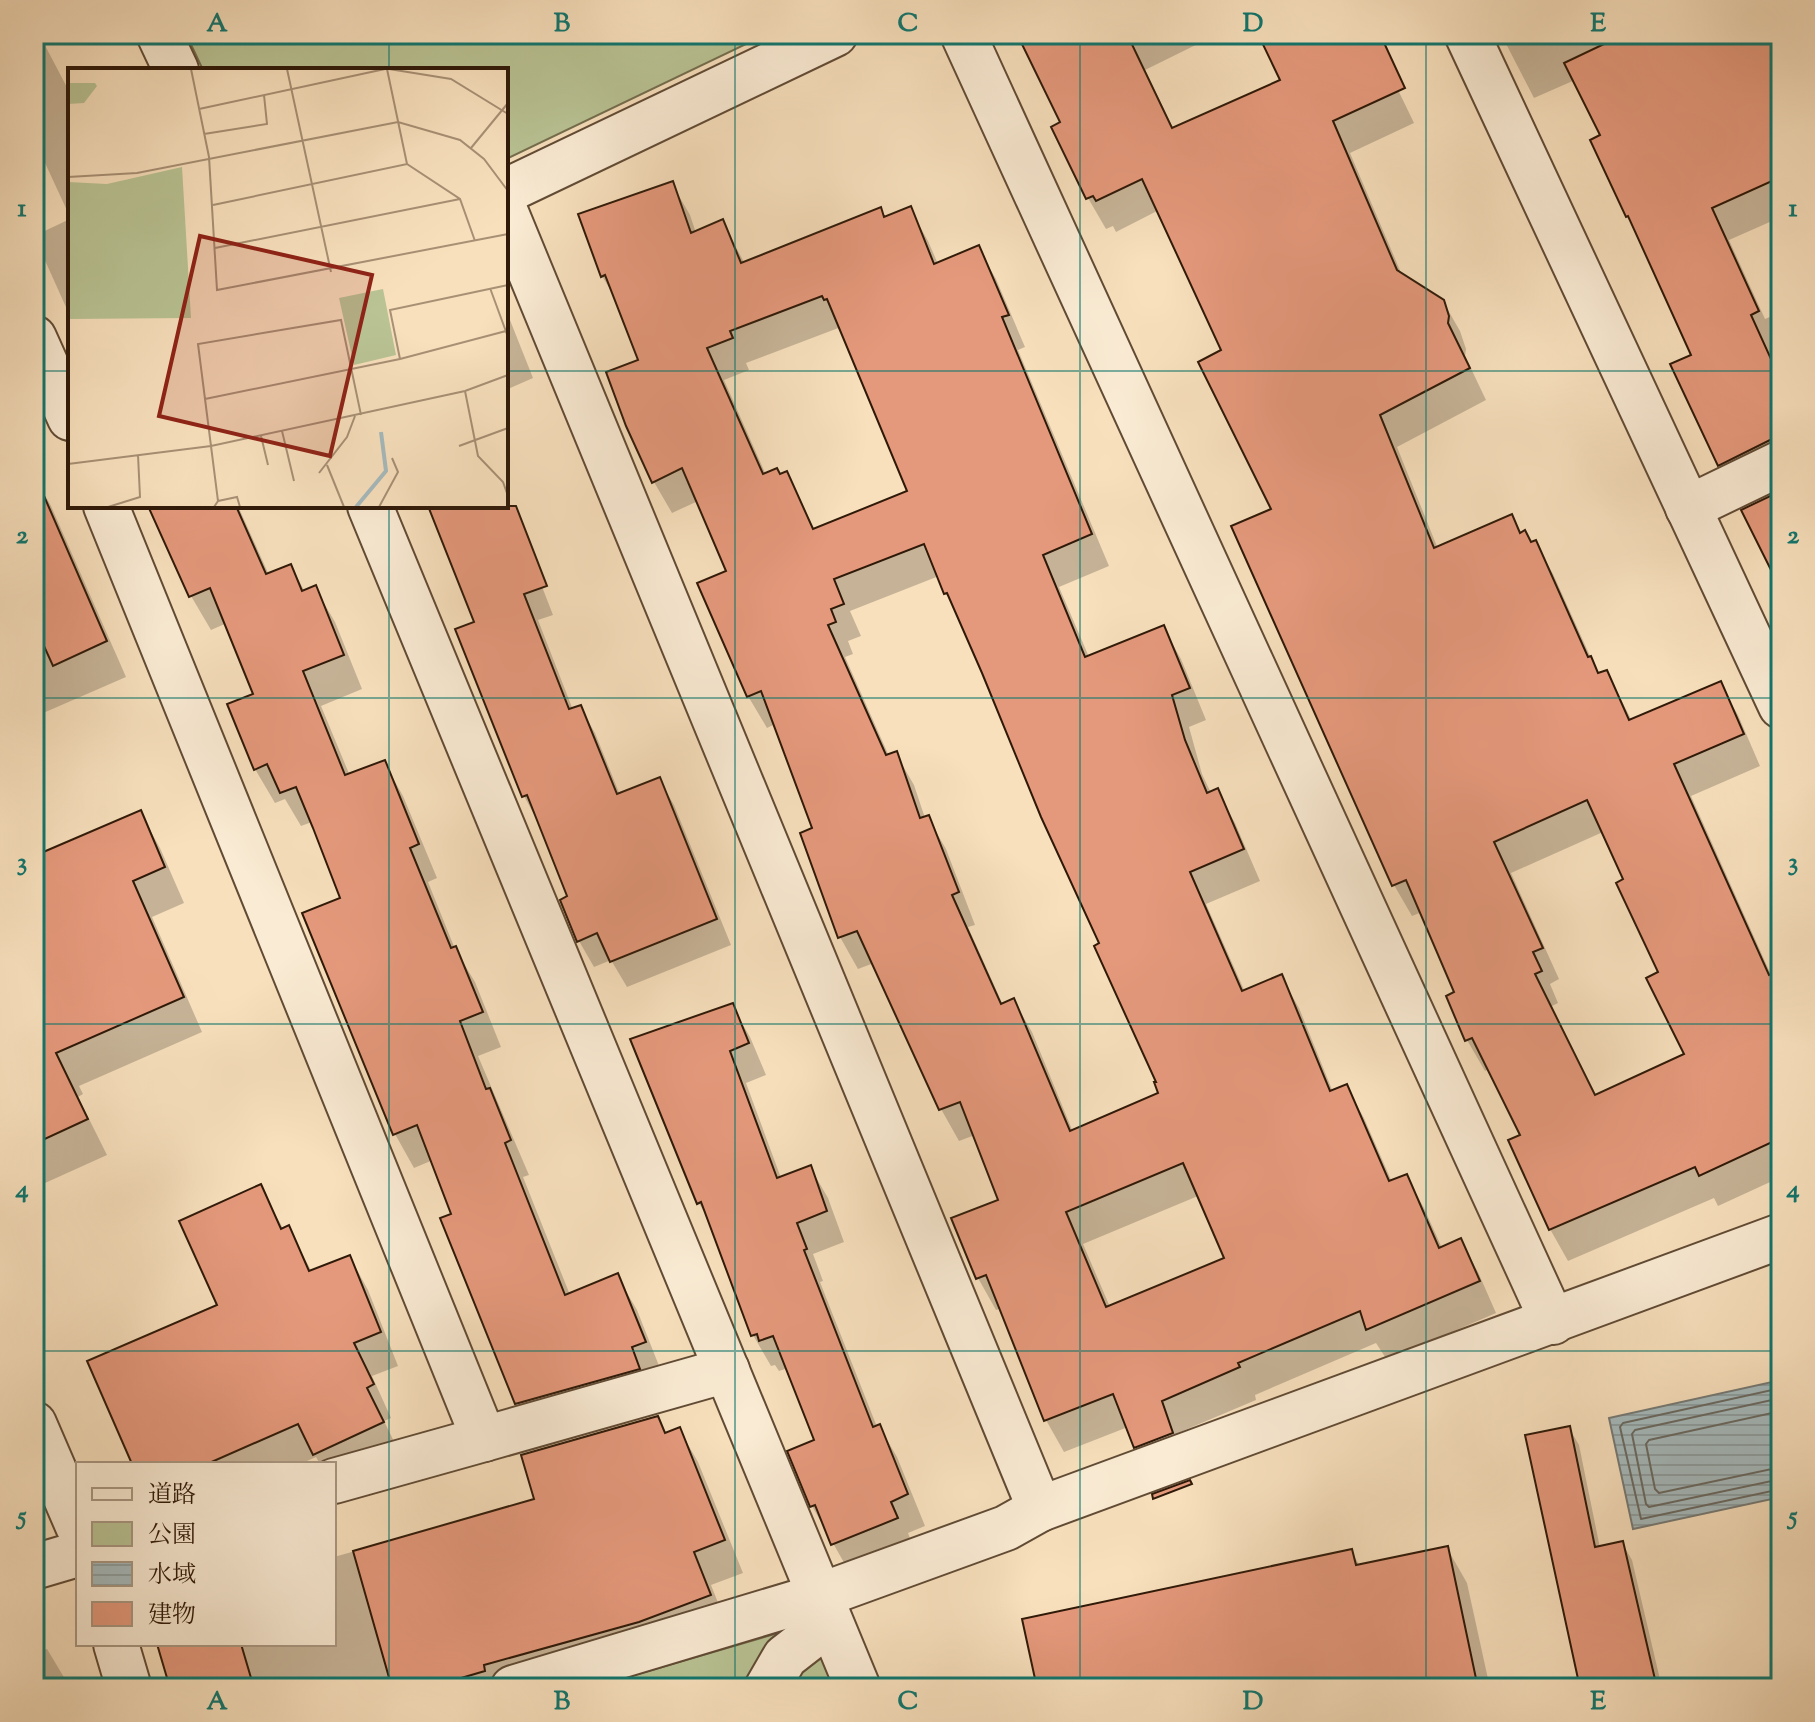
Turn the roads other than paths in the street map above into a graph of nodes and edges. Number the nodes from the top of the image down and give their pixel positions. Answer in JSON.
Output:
{"nodes":[{"id":1,"x":159,"y":34,"type":"edge"},
{"id":2,"x":835,"y":34,"type":"edge"},
{"id":3,"x":963,"y":34,"type":"edge"},
{"id":4,"x":1467,"y":34,"type":"edge"},
{"id":5,"x":175,"y":68,"type":"edge"},
{"id":6,"x":508,"y":190,"type":"edge"},
{"id":7,"x":508,"y":218,"type":"edge"},
{"id":8,"x":34,"y":338,"type":"edge"},
{"id":9,"x":58,"y":401,"type":"edge"},
{"id":10,"x":1781,"y":463,"type":"edge"},
{"id":11,"x":107,"y":508,"type":"edge"},
{"id":12,"x":371,"y":508,"type":"edge"},
{"id":13,"x":1688,"y":508,"type":"junction"},
{"id":14,"x":1781,"y":704,"type":"edge"},
{"id":15,"x":1781,"y":1236,"type":"edge"},
{"id":16,"x":1553,"y":1322,"type":"junction"},
{"id":17,"x":727,"y":1370,"type":"junction"},
{"id":18,"x":34,"y":1424,"type":"edge"},
{"id":19,"x":484,"y":1439,"type":"junction"},
{"id":20,"x":336,"y":1480,"type":"edge"},
{"id":21,"x":1040,"y":1509,"type":"junction"},
{"id":22,"x":76,"y":1521,"type":"edge"},
{"id":23,"x":76,"y":1555,"type":"edge"},
{"id":24,"x":34,"y":1567,"type":"edge"},
{"id":25,"x":824,"y":1609,"type":"junction"},
{"id":26,"x":117,"y":1646,"type":"edge"},
{"id":27,"x":129,"y":1688,"type":"edge"},
{"id":28,"x":513,"y":1688,"type":"edge"},
{"id":29,"x":767,"y":1688,"type":"edge"},
{"id":30,"x":858,"y":1688,"type":"edge"}],
"edges":[{"from":1,"to":5,"type":"street"},
{"from":2,"to":6,"type":"street"},
{"from":3,"to":16,"type":"street"},
{"from":4,"to":13,"type":"street"},
{"from":7,"to":21,"type":"street"},
{"from":8,"to":9,"type":"street"},
{"from":10,"to":13,"type":"street"},
{"from":11,"to":19,"type":"street"},
{"from":12,"to":17,"type":"street"},
{"from":13,"to":14,"type":"street"},
{"from":15,"to":16,"type":"street"},
{"from":16,"to":21,"type":"street"},
{"from":17,"to":19,"type":"street"},
{"from":17,"to":25,"type":"street"},
{"from":18,"to":22,"type":"street"},
{"from":19,"to":20,"type":"street"},
{"from":21,"to":25,"type":"street"},
{"from":23,"to":24,"type":"street"},
{"from":25,"to":28,"type":"street"},
{"from":25,"to":29,"type":"street"},
{"from":25,"to":30,"type":"street"},
{"from":26,"to":27,"type":"street"}]}
